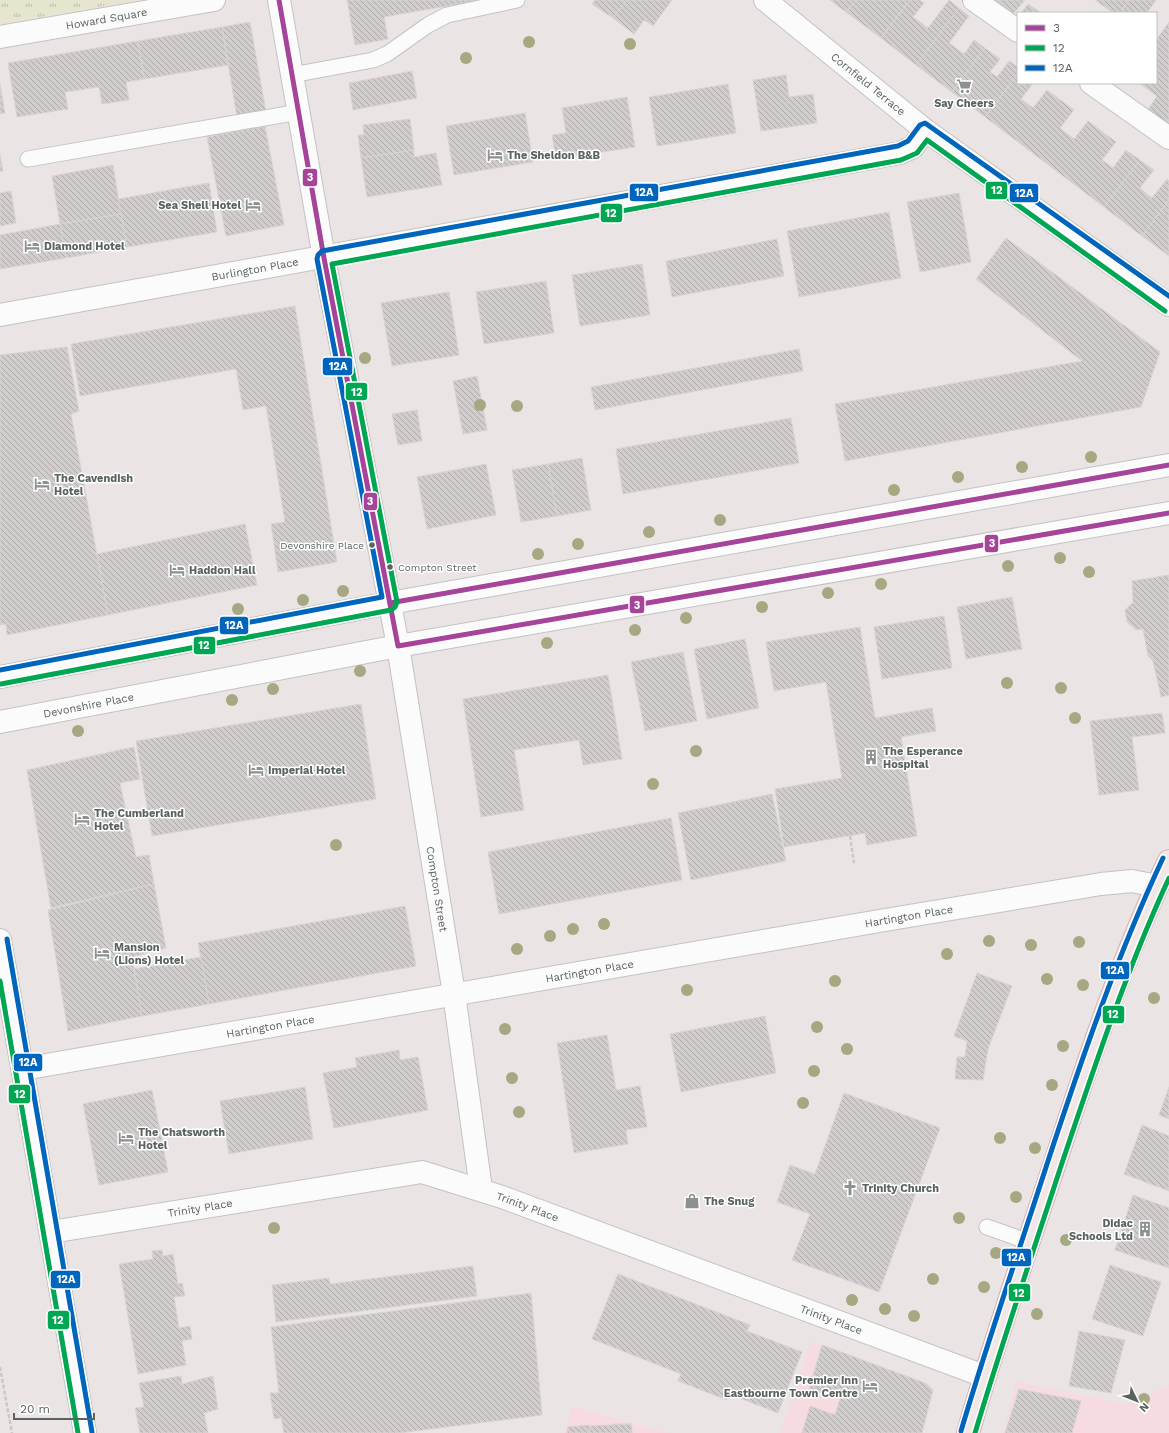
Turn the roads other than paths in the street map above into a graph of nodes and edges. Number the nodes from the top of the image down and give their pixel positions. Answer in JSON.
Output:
{"nodes":[{"id":1,"x":214,"y":0,"type":"edge"},
{"id":2,"x":279,"y":0,"type":"edge"},
{"id":3,"x":517,"y":0,"type":"edge"},
{"id":4,"x":765,"y":0,"type":"edge"},
{"id":5,"x":974,"y":0,"type":"edge"},
{"id":6,"x":1017,"y":30,"type":"edge"},
{"id":7,"x":0,"y":37,"type":"edge"},
{"id":8,"x":292,"y":76,"type":"junction"},
{"id":9,"x":1092,"y":84,"type":"edge"},
{"id":10,"x":299,"y":112,"type":"junction"},
{"id":11,"x":925,"y":130,"type":"junction"},
{"id":12,"x":1169,"y":138,"type":"edge"},
{"id":13,"x":28,"y":159,"type":"dead end"},
{"id":14,"x":324,"y":258,"type":"junction"},
{"id":15,"x":1169,"y":305,"type":"edge"},
{"id":16,"x":0,"y":315,"type":"edge"},
{"id":17,"x":1169,"y":465,"type":"edge"},
{"id":18,"x":1169,"y":513,"type":"edge"},
{"id":19,"x":390,"y":603,"type":"junction"},
{"id":20,"x":398,"y":646,"type":"junction"},
{"id":21,"x":0,"y":677,"type":"edge"},
{"id":22,"x":0,"y":722,"type":"edge"},
{"id":23,"x":1169,"y":861,"type":"edge"},
{"id":24,"x":1157,"y":886,"type":"junction"},
{"id":25,"x":0,"y":940,"type":"edge"},
{"id":26,"x":454,"y":994,"type":"junction"},
{"id":27,"x":23,"y":1069,"type":"junction"},
{"id":28,"x":481,"y":1189,"type":"junction"},
{"id":29,"x":988,"y":1227,"type":"dead end"},
{"id":30,"x":52,"y":1232,"type":"junction"},
{"id":31,"x":1029,"y":1242,"type":"junction"},
{"id":32,"x":984,"y":1376,"type":"junction"},
{"id":33,"x":85,"y":1433,"type":"edge"},
{"id":34,"x":968,"y":1433,"type":"edge"}],
"edges":[{"from":1,"to":7,"type":"street","name":"Howard Square"},
{"from":2,"to":8,"type":"street","name":"Compton Street"},
{"from":3,"to":8,"type":"lane"},
{"from":4,"to":11,"type":"street","name":"Cornfield Terrace"},
{"from":5,"to":6,"type":"street"},
{"from":8,"to":10,"type":"street","name":"Compton Street"},
{"from":9,"to":12,"type":"street"},
{"from":10,"to":13,"type":"lane"},
{"from":10,"to":14,"type":"street","name":"Compton Street"},
{"from":11,"to":14,"type":"street","name":"Burlington Place"},
{"from":11,"to":15,"type":"street","name":"Cornfield Terrace"},
{"from":14,"to":16,"type":"street","name":"Burlington Place"},
{"from":14,"to":19,"type":"street","name":"Compton Street"},
{"from":17,"to":19,"type":"street"},
{"from":18,"to":20,"type":"street","name":"Devonshire Place"},
{"from":19,"to":20,"type":"street","name":"Compton Street"},
{"from":19,"to":21,"type":"street"},
{"from":20,"to":22,"type":"street","name":"Devonshire Place"},
{"from":20,"to":26,"type":"street","name":"Compton Street"},
{"from":23,"to":24,"type":"main road"},
{"from":24,"to":26,"type":"street","name":"Hartington Place"},
{"from":24,"to":31,"type":"main road"},
{"from":25,"to":27,"type":"street"},
{"from":26,"to":27,"type":"street","name":"Hartington Place"},
{"from":26,"to":28,"type":"street","name":"Compton Street"},
{"from":27,"to":30,"type":"street"},
{"from":28,"to":30,"type":"street","name":"Trinity Place"},
{"from":28,"to":32,"type":"street","name":"Trinity Place"},
{"from":29,"to":31,"type":"lane"},
{"from":30,"to":33,"type":"street"},
{"from":31,"to":32,"type":"main road"},
{"from":32,"to":34,"type":"main road"}]}
